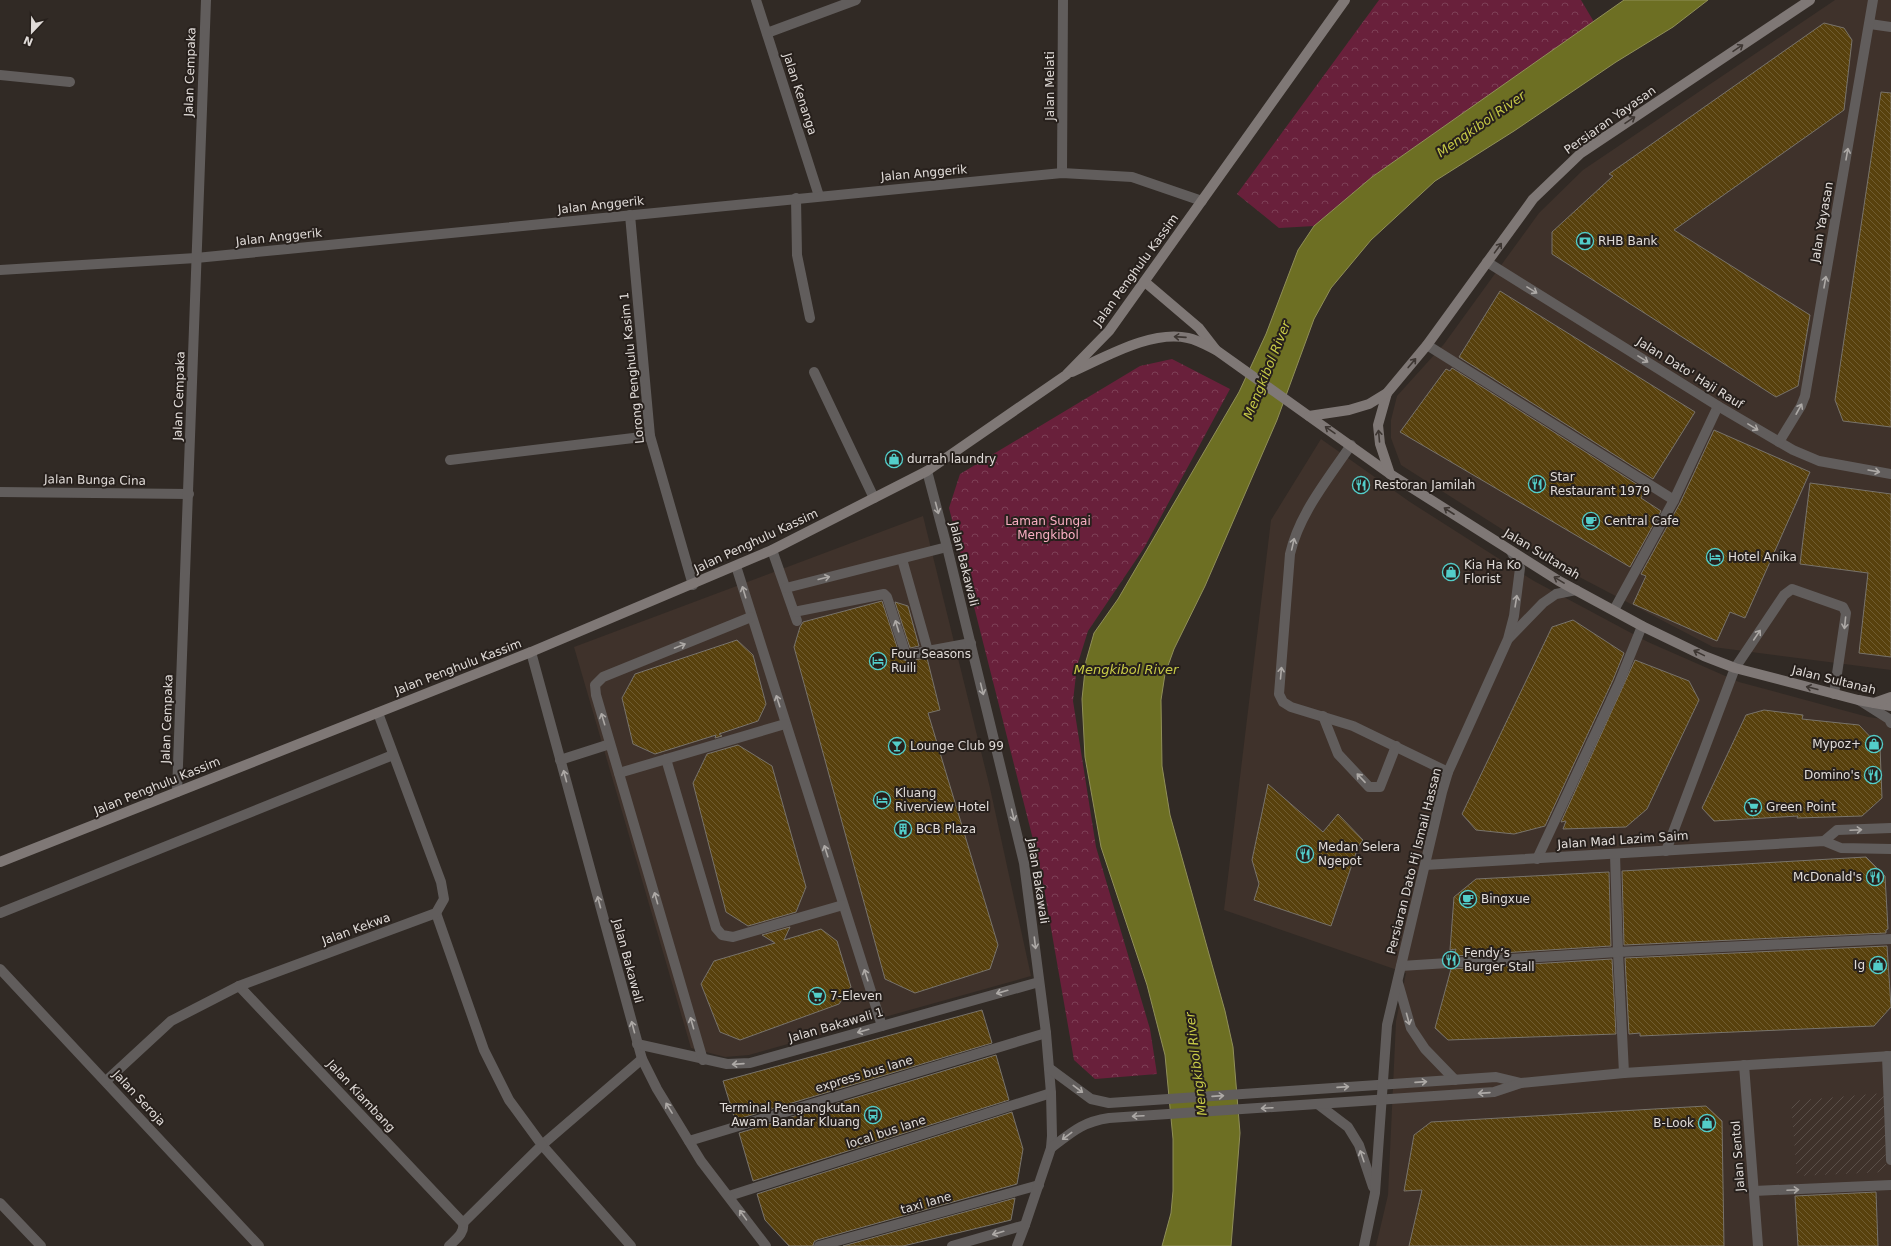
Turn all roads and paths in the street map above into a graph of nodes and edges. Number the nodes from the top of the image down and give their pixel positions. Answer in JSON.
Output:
{"nodes":[{"id":1,"x":206,"y":0,"type":"edge"},
{"id":2,"x":756,"y":0,"type":"edge"},
{"id":3,"x":856,"y":0,"type":"edge"},
{"id":4,"x":1063,"y":0,"type":"edge"},
{"id":5,"x":1345,"y":0,"type":"edge"},
{"id":6,"x":1810,"y":0,"type":"edge"},
{"id":7,"x":1873,"y":0,"type":"edge"},
{"id":8,"x":1870,"y":24,"type":"junction"},
{"id":9,"x":1891,"y":28,"type":"edge"},
{"id":10,"x":767,"y":32,"type":"junction"},
{"id":11,"x":0,"y":75,"type":"edge"},
{"id":12,"x":70,"y":82,"type":"dead end"},
{"id":13,"x":1062,"y":173,"type":"junction"},
{"id":14,"x":819,"y":196,"type":"junction"},
{"id":15,"x":796,"y":198,"type":"junction"},
{"id":16,"x":1202,"y":201,"type":"junction"},
{"id":17,"x":630,"y":215,"type":"junction"},
{"id":18,"x":196,"y":258,"type":"junction"},
{"id":19,"x":1487,"y":262,"type":"junction"},
{"id":20,"x":0,"y":270,"type":"edge"},
{"id":21,"x":1145,"y":282,"type":"junction"},
{"id":22,"x":810,"y":318,"type":"dead end"},
{"id":23,"x":1427,"y":345,"type":"junction"},
{"id":24,"x":1216,"y":350,"type":"junction"},
{"id":25,"x":814,"y":372,"type":"dead end"},
{"id":26,"x":1066,"y":375,"type":"junction"},
{"id":27,"x":1387,"y":393,"type":"junction"},
{"id":28,"x":1718,"y":406,"type":"junction"},
{"id":29,"x":1309,"y":416,"type":"junction"},
{"id":30,"x":650,"y":436,"type":"junction"},
{"id":31,"x":1779,"y":442,"type":"junction"},
{"id":32,"x":1351,"y":445,"type":"junction"},
{"id":33,"x":450,"y":460,"type":"dead end"},
{"id":34,"x":927,"y":471,"type":"junction"},
{"id":35,"x":1390,"y":474,"type":"junction"},
{"id":36,"x":1891,"y":474,"type":"edge"},
{"id":37,"x":0,"y":492,"type":"edge"},
{"id":38,"x":189,"y":494,"type":"junction"},
{"id":39,"x":874,"y":498,"type":"junction"},
{"id":40,"x":1674,"y":500,"type":"junction"},
{"id":41,"x":947,"y":547,"type":"junction"},
{"id":42,"x":772,"y":550,"type":"junction"},
{"id":43,"x":1511,"y":551,"type":"junction"},
{"id":44,"x":902,"y":559,"type":"junction"},
{"id":45,"x":736,"y":566,"type":"junction"},
{"id":46,"x":693,"y":585,"type":"junction"},
{"id":47,"x":786,"y":588,"type":"junction"},
{"id":48,"x":1576,"y":590,"type":"junction"},
{"id":49,"x":1614,"y":610,"type":"junction"},
{"id":50,"x":752,"y":617,"type":"junction"},
{"id":51,"x":1642,"y":626,"type":"junction"},
{"id":52,"x":1508,"y":640,"type":"junction"},
{"id":53,"x":971,"y":644,"type":"junction"},
{"id":54,"x":928,"y":651,"type":"junction"},
{"id":55,"x":531,"y":652,"type":"junction"},
{"id":56,"x":1735,"y":668,"type":"junction"},
{"id":57,"x":1834,"y":694,"type":"junction"},
{"id":58,"x":1891,"y":697,"type":"edge"},
{"id":59,"x":1858,"y":700,"type":"junction"},
{"id":60,"x":1874,"y":704,"type":"junction"},
{"id":61,"x":1891,"y":706,"type":"edge"},
{"id":62,"x":378,"y":713,"type":"junction"},
{"id":63,"x":1323,"y":716,"type":"junction"},
{"id":64,"x":1891,"y":722,"type":"edge"},
{"id":65,"x":785,"y":724,"type":"junction"},
{"id":66,"x":610,"y":744,"type":"junction"},
{"id":67,"x":1396,"y":746,"type":"junction"},
{"id":68,"x":394,"y":755,"type":"junction"},
{"id":69,"x":666,"y":759,"type":"junction"},
{"id":70,"x":560,"y":760,"type":"junction"},
{"id":71,"x":1448,"y":772,"type":"junction"},
{"id":72,"x":619,"y":773,"type":"junction"},
{"id":73,"x":178,"y":792,"type":"junction"},
{"id":74,"x":1891,"y":828,"type":"edge"},
{"id":75,"x":1824,"y":841,"type":"junction"},
{"id":76,"x":1891,"y":849,"type":"edge"},
{"id":77,"x":1666,"y":851,"type":"junction"},
{"id":78,"x":1615,"y":854,"type":"junction"},
{"id":79,"x":1537,"y":859,"type":"junction"},
{"id":80,"x":0,"y":862,"type":"edge"},
{"id":81,"x":1425,"y":865,"type":"junction"},
{"id":82,"x":844,"y":905,"type":"junction"},
{"id":83,"x":0,"y":913,"type":"edge"},
{"id":84,"x":436,"y":913,"type":"junction"},
{"id":85,"x":1891,"y":939,"type":"edge"},
{"id":86,"x":1618,"y":952,"type":"junction"},
{"id":87,"x":1401,"y":966,"type":"junction"},
{"id":88,"x":0,"y":969,"type":"edge"},
{"id":89,"x":1398,"y":981,"type":"junction"},
{"id":90,"x":1040,"y":982,"type":"junction"},
{"id":91,"x":239,"y":986,"type":"junction"},
{"id":92,"x":882,"y":1026,"type":"junction"},
{"id":93,"x":1046,"y":1033,"type":"junction"},
{"id":94,"x":637,"y":1044,"type":"junction"},
{"id":95,"x":1889,"y":1056,"type":"edge"},
{"id":96,"x":642,"y":1059,"type":"junction"},
{"id":97,"x":703,"y":1060,"type":"junction"},
{"id":98,"x":1744,"y":1065,"type":"junction"},
{"id":99,"x":1049,"y":1068,"type":"junction"},
{"id":100,"x":1624,"y":1073,"type":"junction"},
{"id":101,"x":1455,"y":1080,"type":"junction"},
{"id":102,"x":106,"y":1081,"type":"junction"},
{"id":103,"x":1521,"y":1083,"type":"junction"},
{"id":104,"x":1382,"y":1084,"type":"junction"},
{"id":105,"x":1051,"y":1093,"type":"junction"},
{"id":106,"x":1381,"y":1101,"type":"junction"},
{"id":107,"x":1319,"y":1105,"type":"junction"},
{"id":108,"x":689,"y":1141,"type":"junction"},
{"id":109,"x":542,"y":1145,"type":"junction"},
{"id":110,"x":1051,"y":1148,"type":"junction"},
{"id":111,"x":1891,"y":1160,"type":"edge"},
{"id":112,"x":1039,"y":1185,"type":"junction"},
{"id":113,"x":1891,"y":1185,"type":"edge"},
{"id":114,"x":1754,"y":1191,"type":"junction"},
{"id":115,"x":1375,"y":1193,"type":"junction"},
{"id":116,"x":729,"y":1196,"type":"junction"},
{"id":117,"x":0,"y":1203,"type":"edge"},
{"id":118,"x":463,"y":1223,"type":"junction"},
{"id":119,"x":1025,"y":1225,"type":"junction"},
{"id":120,"x":41,"y":1246,"type":"edge"},
{"id":121,"x":259,"y":1246,"type":"edge"},
{"id":122,"x":449,"y":1246,"type":"edge"},
{"id":123,"x":631,"y":1246,"type":"edge"},
{"id":124,"x":766,"y":1246,"type":"edge"},
{"id":125,"x":819,"y":1246,"type":"edge"},
{"id":126,"x":952,"y":1246,"type":"edge"},
{"id":127,"x":1017,"y":1246,"type":"edge"},
{"id":128,"x":1364,"y":1246,"type":"edge"},
{"id":129,"x":1758,"y":1246,"type":"edge"}],
"edges":[{"from":1,"to":18,"type":"street","name":"Jalan Cempaka"},
{"from":2,"to":10,"type":"street","name":"Jalan Kenanga"},
{"from":3,"to":10,"type":"street"},
{"from":4,"to":13,"type":"street","name":"Jalan Melati"},
{"from":5,"to":16,"type":"street","name":"Jalan Penghulu Kassim"},
{"from":19,"to":6,"type":"street","name":"Persiaran Yayasan","one_way":true},
{"from":7,"to":8,"type":"street","name":"Jalan Yayasan"},
{"from":8,"to":9,"type":"street"},
{"from":31,"to":8,"type":"street","name":"Jalan Yayasan","one_way":true},
{"from":10,"to":14,"type":"street","name":"Jalan Kenanga"},
{"from":11,"to":12,"type":"street"},
{"from":13,"to":14,"type":"street","name":"Jalan Anggerik"},
{"from":13,"to":16,"type":"street","name":"Jalan Anggerik"},
{"from":14,"to":15,"type":"street","name":"Jalan Anggerik"},
{"from":15,"to":17,"type":"street","name":"Jalan Anggerik"},
{"from":15,"to":22,"type":"street"},
{"from":16,"to":21,"type":"street","name":"Jalan Penghulu Kassim"},
{"from":17,"to":18,"type":"street","name":"Jalan Anggerik"},
{"from":17,"to":30,"type":"street","name":"Lorong Penghulu Kasim 1"},
{"from":18,"to":20,"type":"street","name":"Jalan Anggerik"},
{"from":18,"to":38,"type":"street","name":"Jalan Cempaka"},
{"from":19,"to":23,"type":"street","name":"Persiaran Yayasan"},
{"from":19,"to":28,"type":"street","name":"Jalan Dato' Haji Rauf","one_way":true},
{"from":21,"to":24,"type":"street","name":"Jalan Sultanah"},
{"from":21,"to":26,"type":"street","name":"Jalan Penghulu Kassim"},
{"from":27,"to":23,"type":"street","name":"Persiaran Yayasan","one_way":true},
{"from":23,"to":40,"type":"street"},
{"from":24,"to":26,"type":"street","name":"Jalan Sultanah","one_way":true},
{"from":24,"to":29,"type":"street","name":"Jalan Sultanah"},
{"from":25,"to":39,"type":"street"},
{"from":26,"to":34,"type":"street","name":"Jalan Penghulu Kassim"},
{"from":27,"to":29,"type":"street","name":"Persiaran Yayasan"},
{"from":35,"to":27,"type":"street","name":"Persiaran Yayasan","one_way":true},
{"from":28,"to":31,"type":"street","name":"Jalan Dato' Haji Rauf","one_way":true},
{"from":28,"to":40,"type":"street"},
{"from":32,"to":29,"type":"street","name":"Jalan Sultanah","one_way":true},
{"from":30,"to":33,"type":"street"},
{"from":30,"to":46,"type":"street","name":"Lorong Penghulu Kasim 1"},
{"from":31,"to":36,"type":"street","name":"Jalan Dato' Haji Rauf","one_way":true},
{"from":32,"to":35,"type":"street","name":"Jalan Sultanah"},
{"from":63,"to":32,"type":"street","one_way":true},
{"from":34,"to":39,"type":"street","name":"Jalan Penghulu Kassim"},
{"from":34,"to":41,"type":"street","name":"Jalan Bakawali","one_way":true},
{"from":43,"to":35,"type":"street","name":"Jalan Sultanah","one_way":true},
{"from":37,"to":38,"type":"street","name":"Jalan Bunga Cina"},
{"from":38,"to":73,"type":"street","name":"Jalan Cempaka"},
{"from":39,"to":42,"type":"street","name":"Jalan Penghulu Kassim"},
{"from":40,"to":49,"type":"street"},
{"from":41,"to":44,"type":"street"},
{"from":41,"to":53,"type":"street","name":"Jalan Bakawali"},
{"from":42,"to":45,"type":"street","name":"Jalan Penghulu Kassim"},
{"from":42,"to":47,"type":"street"},
{"from":48,"to":43,"type":"street","name":"Jalan Sultanah","one_way":true},
{"from":52,"to":43,"type":"street","one_way":true},
{"from":47,"to":44,"type":"street","one_way":true},
{"from":44,"to":54,"type":"street"},
{"from":45,"to":46,"type":"street","name":"Jalan Penghulu Kassim"},
{"from":50,"to":45,"type":"street","one_way":true},
{"from":46,"to":55,"type":"street","name":"Jalan Penghulu Kassim"},
{"from":54,"to":47,"type":"street","one_way":true},
{"from":48,"to":49,"type":"street","name":"Jalan Sultanah"},
{"from":48,"to":52,"type":"street"},
{"from":49,"to":51,"type":"street","name":"Jalan Sultanah"},
{"from":65,"to":50,"type":"street","one_way":true},
{"from":66,"to":50,"type":"street","one_way":true},
{"from":56,"to":51,"type":"street","name":"Jalan Sultanah","one_way":true},
{"from":51,"to":79,"type":"street"},
{"from":52,"to":71,"type":"street","name":"Persiaran Dato Hj Ismail Hassan"},
{"from":53,"to":54,"type":"street"},
{"from":53,"to":90,"type":"street","name":"Jalan Bakawali","one_way":true},
{"from":55,"to":62,"type":"street","name":"Jalan Penghulu Kassim"},
{"from":55,"to":70,"type":"street","name":"Jalan Bakawali"},
{"from":57,"to":56,"type":"street","name":"Jalan Sultanah","one_way":true},
{"from":56,"to":57,"type":"street","one_way":true},
{"from":56,"to":77,"type":"street"},
{"from":57,"to":59,"type":"street","name":"Jalan Sultanah"},
{"from":58,"to":60,"type":"street"},
{"from":59,"to":60,"type":"street","name":"Jalan Sultanah"},
{"from":59,"to":64,"type":"street"},
{"from":60,"to":61,"type":"street","name":"Jalan Sultanah"},
{"from":62,"to":68,"type":"street"},
{"from":62,"to":73,"type":"street","name":"Jalan Penghulu Kassim"},
{"from":63,"to":67,"type":"street"},
{"from":67,"to":63,"type":"street","one_way":true},
{"from":65,"to":69,"type":"street"},
{"from":82,"to":65,"type":"street","one_way":true},
{"from":66,"to":70,"type":"street"},
{"from":66,"to":72,"type":"street"},
{"from":67,"to":71,"type":"street"},
{"from":68,"to":83,"type":"street"},
{"from":68,"to":84,"type":"street"},
{"from":69,"to":72,"type":"street"},
{"from":69,"to":82,"type":"street"},
{"from":94,"to":70,"type":"street","name":"Jalan Bakawali","one_way":true},
{"from":71,"to":81,"type":"street","name":"Persiaran Dato Hj Ismail Hassan"},
{"from":97,"to":72,"type":"street","one_way":true},
{"from":73,"to":80,"type":"street","name":"Jalan Penghulu Kassim"},
{"from":75,"to":74,"type":"street","one_way":true},
{"from":75,"to":76,"type":"street"},
{"from":75,"to":77,"type":"street","name":"Jalan Mad Lazim Saim"},
{"from":77,"to":78,"type":"street","name":"Jalan Mad Lazim Saim"},
{"from":78,"to":79,"type":"street","name":"Jalan Mad Lazim Saim"},
{"from":78,"to":86,"type":"street"},
{"from":79,"to":81,"type":"street","name":"Jalan Mad Lazim Saim"},
{"from":81,"to":87,"type":"street","name":"Persiaran Dato Hj Ismail Hassan"},
{"from":92,"to":82,"type":"street","one_way":true},
{"from":84,"to":91,"type":"street","name":"Jalan Kekwa"},
{"from":84,"to":109,"type":"street"},
{"from":85,"to":86,"type":"street"},
{"from":86,"to":87,"type":"street"},
{"from":86,"to":100,"type":"street"},
{"from":87,"to":89,"type":"street","name":"Persiaran Dato Hj Ismail Hassan"},
{"from":88,"to":102,"type":"street","name":"Jalan Seroja"},
{"from":89,"to":101,"type":"street","one_way":true},
{"from":89,"to":104,"type":"street","name":"Persiaran Dato Hj Ismail Hassan"},
{"from":90,"to":92,"type":"street","name":"Jalan Bakawali 1","one_way":true},
{"from":90,"to":93,"type":"street","name":"Jalan Bakawali"},
{"from":91,"to":102,"type":"street","name":"Jalan Kekwa"},
{"from":91,"to":118,"type":"street","name":"Jalan Kiambang"},
{"from":92,"to":97,"type":"street","name":"Jalan Bakawali 1","one_way":true},
{"from":93,"to":99,"type":"street","name":"Jalan Bakawali"},
{"from":93,"to":108,"type":"street","name":"express bus lane"},
{"from":94,"to":96,"type":"street","name":"Jalan Bakawali"},
{"from":94,"to":97,"type":"street","name":"Jalan Bakawali 1"},
{"from":95,"to":98,"type":"street"},
{"from":95,"to":111,"type":"street"},
{"from":108,"to":96,"type":"street","name":"Jalan Bakawali","one_way":true},
{"from":96,"to":109,"type":"street"},
{"from":98,"to":100,"type":"street"},
{"from":98,"to":114,"type":"street","name":"Jalan Sentol"},
{"from":99,"to":104,"type":"street","one_way":true},
{"from":99,"to":105,"type":"street","name":"Jalan Bakawali"},
{"from":100,"to":103,"type":"street"},
{"from":101,"to":103,"type":"street"},
{"from":104,"to":101,"type":"street","one_way":true},
{"from":102,"to":121,"type":"street","name":"Jalan Seroja"},
{"from":103,"to":106,"type":"street","one_way":true},
{"from":104,"to":106,"type":"street","name":"Persiaran Dato Hj Ismail Hassan"},
{"from":105,"to":110,"type":"street","name":"Jalan Bakawali"},
{"from":105,"to":116,"type":"street","name":"local bus lane"},
{"from":106,"to":107,"type":"street"},
{"from":106,"to":115,"type":"street","name":"Persiaran Dato Hj Ismail Hassan"},
{"from":107,"to":110,"type":"street","one_way":true},
{"from":115,"to":107,"type":"street","one_way":true},
{"from":108,"to":116,"type":"street","name":"Jalan Bakawali"},
{"from":109,"to":118,"type":"street"},
{"from":109,"to":123,"type":"street"},
{"from":110,"to":112,"type":"street","name":"Jalan Bakawali"},
{"from":112,"to":119,"type":"street","name":"Jalan Bakawali"},
{"from":112,"to":125,"type":"street","name":"taxi lane"},
{"from":114,"to":113,"type":"street","one_way":true},
{"from":114,"to":129,"type":"street","name":"Jalan Sentol"},
{"from":115,"to":128,"type":"street","name":"Persiaran Dato Hj Ismail Hassan"},
{"from":124,"to":116,"type":"street","name":"Jalan Bakawali","one_way":true},
{"from":117,"to":120,"type":"street"},
{"from":118,"to":122,"type":"street"},
{"from":119,"to":126,"type":"street","one_way":true},
{"from":119,"to":127,"type":"street","name":"Jalan Bakawali"}]}
